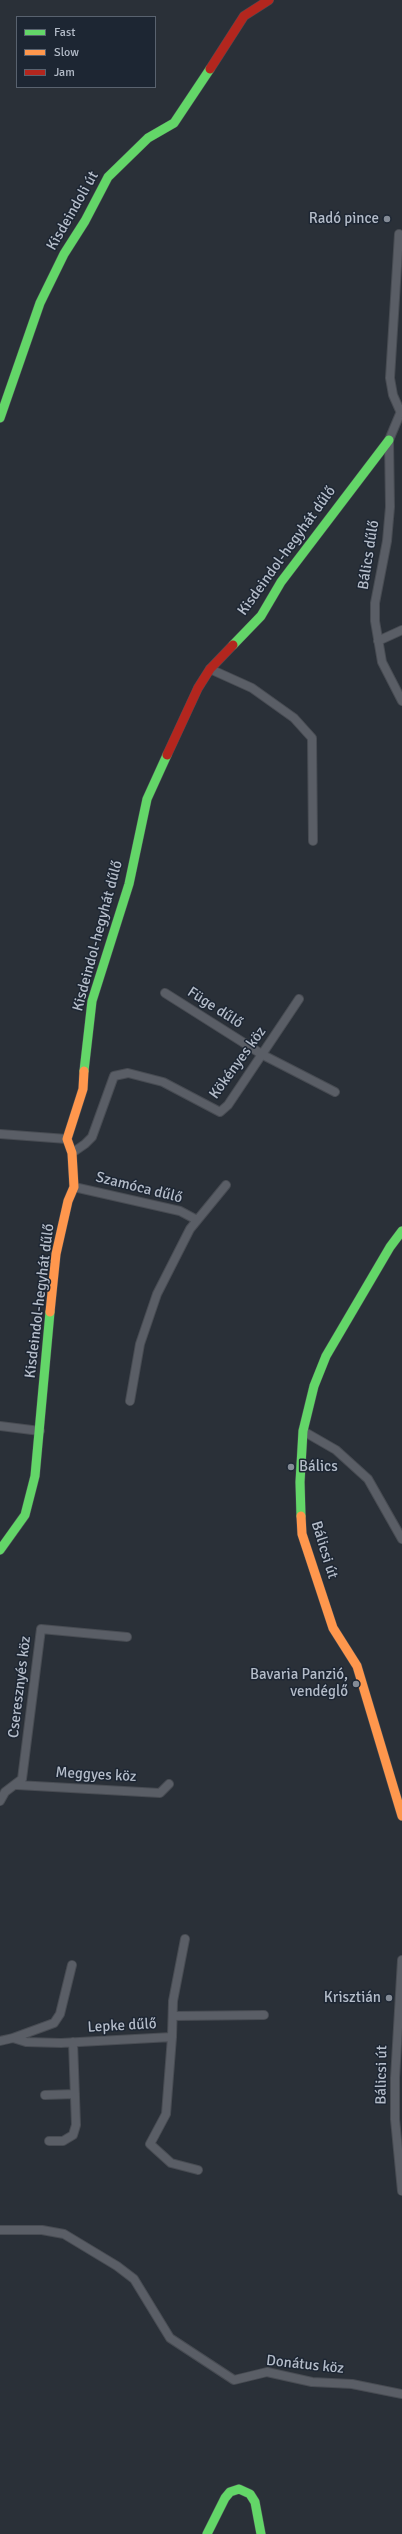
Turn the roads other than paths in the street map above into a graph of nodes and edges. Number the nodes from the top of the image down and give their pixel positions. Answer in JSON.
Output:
{"nodes":[{"id":1,"x":269,"y":0,"type":"edge"},
{"id":2,"x":399,"y":234,"type":"dead end"},
{"id":3,"x":401,"y":411,"type":"edge"},
{"id":4,"x":0,"y":418,"type":"edge"},
{"id":5,"x":389,"y":440,"type":"junction"},
{"id":6,"x":402,"y":630,"type":"edge"},
{"id":7,"x":378,"y":641,"type":"junction"},
{"id":8,"x":210,"y":669,"type":"junction"},
{"id":9,"x":402,"y":701,"type":"edge"},
{"id":10,"x":313,"y":841,"type":"dead end"},
{"id":11,"x":165,"y":993,"type":"dead end"},
{"id":12,"x":299,"y":1000,"type":"dead end"},
{"id":13,"x":263,"y":1055,"type":"junction"},
{"id":14,"x":335,"y":1092,"type":"dead end"},
{"id":15,"x":0,"y":1134,"type":"edge"},
{"id":16,"x":67,"y":1139,"type":"junction"},
{"id":17,"x":72,"y":1153,"type":"junction"},
{"id":18,"x":226,"y":1185,"type":"dead end"},
{"id":19,"x":74,"y":1187,"type":"junction"},
{"id":20,"x":196,"y":1220,"type":"junction"},
{"id":21,"x":402,"y":1231,"type":"edge"},
{"id":22,"x":130,"y":1401,"type":"dead end"},
{"id":23,"x":0,"y":1426,"type":"edge"},
{"id":24,"x":40,"y":1431,"type":"junction"},
{"id":25,"x":302,"y":1431,"type":"junction"},
{"id":26,"x":402,"y":1539,"type":"edge"},
{"id":27,"x":0,"y":1550,"type":"edge"},
{"id":28,"x":128,"y":1637,"type":"dead end"},
{"id":29,"x":169,"y":1784,"type":"dead end"},
{"id":30,"x":17,"y":1785,"type":"junction"},
{"id":31,"x":0,"y":1801,"type":"edge"},
{"id":32,"x":402,"y":1816,"type":"edge"},
{"id":33,"x":184,"y":1939,"type":"dead end"},
{"id":34,"x":402,"y":1960,"type":"edge"},
{"id":35,"x":72,"y":1965,"type":"dead end"},
{"id":36,"x":264,"y":2015,"type":"dead end"},
{"id":37,"x":172,"y":2016,"type":"junction"},
{"id":38,"x":172,"y":2037,"type":"junction"},
{"id":39,"x":13,"y":2038,"type":"junction"},
{"id":40,"x":0,"y":2041,"type":"edge"},
{"id":41,"x":73,"y":2042,"type":"junction"},
{"id":42,"x":45,"y":2094,"type":"dead end"},
{"id":43,"x":75,"y":2094,"type":"junction"},
{"id":44,"x":49,"y":2141,"type":"dead end"},
{"id":45,"x":198,"y":2170,"type":"dead end"},
{"id":46,"x":402,"y":2191,"type":"edge"},
{"id":47,"x":0,"y":2230,"type":"edge"},
{"id":48,"x":402,"y":2394,"type":"edge"},
{"id":49,"x":207,"y":2534,"type":"edge"},
{"id":50,"x":261,"y":2534,"type":"edge"}],
"edges":[{"from":1,"to":4,"type":"street","name":"Kisdeindoli út"},
{"from":2,"to":3,"type":"street"},
{"from":3,"to":5,"type":"street","name":"Bálics dűlő"},
{"from":5,"to":7,"type":"street","name":"Bálics dűlő"},
{"from":5,"to":8,"type":"street","name":"Kisdeindol-hegyhát dűlő"},
{"from":6,"to":7,"type":"street"},
{"from":7,"to":9,"type":"street","name":"Bálics dűlő"},
{"from":8,"to":10,"type":"street"},
{"from":8,"to":16,"type":"street","name":"Kisdeindol-hegyhát dűlő"},
{"from":11,"to":13,"type":"street","name":"Füge dűlő"},
{"from":12,"to":13,"type":"street","name":"Kökényes köz"},
{"from":13,"to":14,"type":"street","name":"Füge dűlő"},
{"from":13,"to":17,"type":"street","name":"Kökényes köz"},
{"from":15,"to":16,"type":"street"},
{"from":16,"to":17,"type":"street","name":"Kisdeindol-hegyhát dűlő"},
{"from":17,"to":19,"type":"street","name":"Kisdeindol-hegyhát dűlő"},
{"from":18,"to":20,"type":"street","name":"Szamóca dűlő"},
{"from":19,"to":20,"type":"street","name":"Szamóca dűlő"},
{"from":19,"to":24,"type":"street","name":"Kisdeindol-hegyhát dűlő"},
{"from":20,"to":22,"type":"street","name":"Szamóca dűlő"},
{"from":21,"to":25,"type":"street","name":"Bálicsi út"},
{"from":23,"to":24,"type":"street"},
{"from":24,"to":27,"type":"street","name":"Kisdeindol-hegyhát dűlő"},
{"from":25,"to":26,"type":"street"},
{"from":25,"to":32,"type":"street","name":"Bálicsi út"},
{"from":28,"to":30,"type":"street","name":"Cseresznyés köz"},
{"from":29,"to":30,"type":"street","name":"Meggyes köz"},
{"from":30,"to":31,"type":"street"},
{"from":33,"to":37,"type":"street","name":"Lepke dűlő"},
{"from":34,"to":46,"type":"street","name":"Bálicsi út"},
{"from":35,"to":39,"type":"street","name":"Lepke dűlő"},
{"from":36,"to":37,"type":"street","name":"Lepke dűlő"},
{"from":37,"to":38,"type":"street","name":"Lepke dűlő"},
{"from":38,"to":41,"type":"street","name":"Lepke dűlő"},
{"from":38,"to":45,"type":"street","name":"Lepke dűlő"},
{"from":39,"to":40,"type":"street","name":"Lepke dűlő"},
{"from":39,"to":41,"type":"street","name":"Lepke dűlő"},
{"from":41,"to":43,"type":"street","name":"Lepke dűlő"},
{"from":42,"to":43,"type":"street"},
{"from":43,"to":44,"type":"street","name":"Lepke dűlő"},
{"from":47,"to":48,"type":"street","name":"Donátus köz"},
{"from":49,"to":50,"type":"street"}]}
